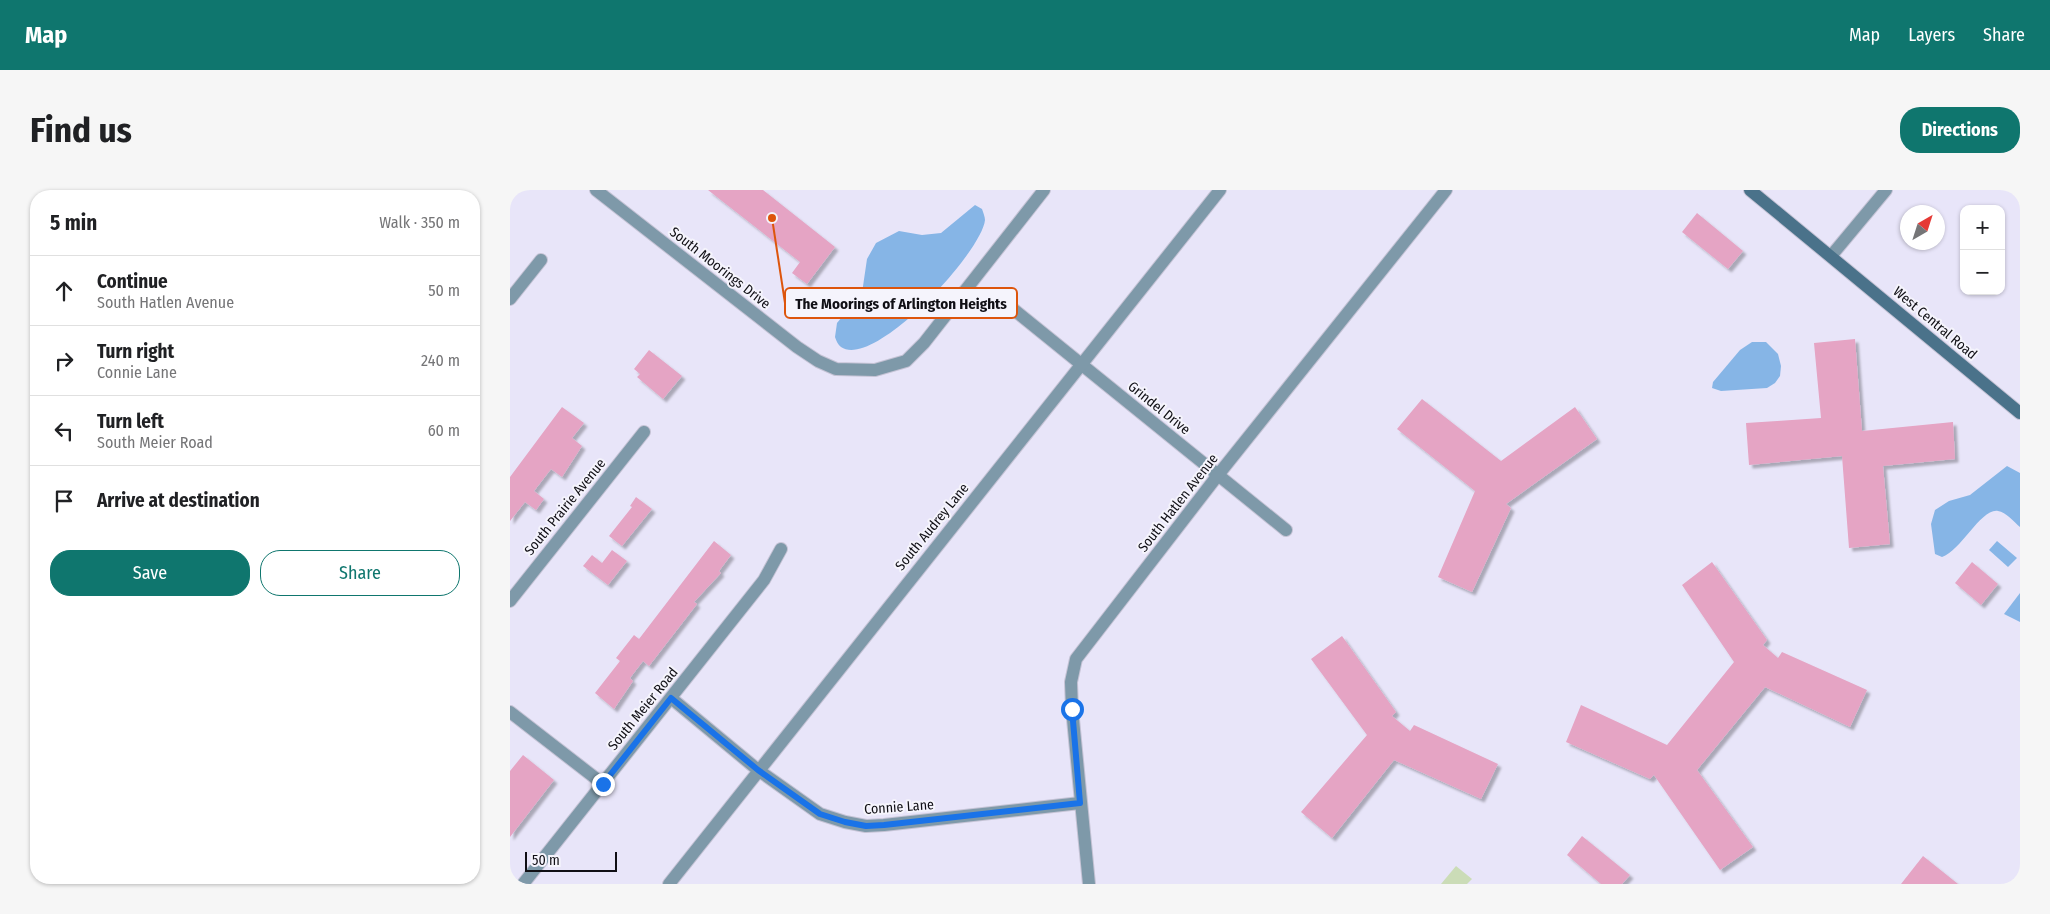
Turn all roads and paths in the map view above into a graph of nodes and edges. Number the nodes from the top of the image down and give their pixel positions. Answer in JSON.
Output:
{"nodes":[{"id":1,"x":596,"y":190,"type":"edge"},
{"id":2,"x":1044,"y":190,"type":"edge"},
{"id":3,"x":1220,"y":190,"type":"edge"},
{"id":4,"x":1446,"y":190,"type":"edge"},
{"id":5,"x":1750,"y":190,"type":"edge"},
{"id":6,"x":1886,"y":190,"type":"edge"},
{"id":7,"x":1831,"y":256,"type":"junction"},
{"id":8,"x":541,"y":260,"type":"dead end"},
{"id":9,"x":510,"y":299,"type":"edge"},
{"id":10,"x":1013,"y":309,"type":"dead end"},
{"id":11,"x":1081,"y":364,"type":"junction"},
{"id":12,"x":2020,"y":413,"type":"edge"},
{"id":13,"x":644,"y":432,"type":"dead end"},
{"id":14,"x":1218,"y":475,"type":"junction"},
{"id":15,"x":1286,"y":530,"type":"dead end"},
{"id":16,"x":781,"y":549,"type":"dead end"},
{"id":17,"x":510,"y":601,"type":"edge"},
{"id":18,"x":671,"y":698,"type":"junction"},
{"id":19,"x":510,"y":712,"type":"edge"},
{"id":20,"x":758,"y":770,"type":"junction"},
{"id":21,"x":603,"y":784,"type":"junction"},
{"id":22,"x":1080,"y":803,"type":"junction"},
{"id":23,"x":523,"y":884,"type":"edge"},
{"id":24,"x":669,"y":884,"type":"edge"},
{"id":25,"x":1089,"y":884,"type":"edge"}],
"edges":[{"from":1,"to":2,"type":"street","name":"South Moorings Drive"},
{"from":3,"to":11,"type":"street","name":"South Audrey Lane"},
{"from":4,"to":14,"type":"street","name":"South Hatlen Avenue"},
{"from":5,"to":7,"type":"main road","name":"West Central Road"},
{"from":6,"to":7,"type":"street"},
{"from":7,"to":12,"type":"main road","name":"West Central Road"},
{"from":8,"to":9,"type":"street"},
{"from":10,"to":11,"type":"street","name":"Grindel Drive"},
{"from":11,"to":14,"type":"street","name":"Grindel Drive"},
{"from":11,"to":20,"type":"street","name":"South Audrey Lane"},
{"from":13,"to":17,"type":"street","name":"South Prairie Avenue"},
{"from":14,"to":15,"type":"street","name":"Grindel Drive"},
{"from":14,"to":22,"type":"street","name":"South Hatlen Avenue"},
{"from":16,"to":18,"type":"street","name":"South Meier Road"},
{"from":18,"to":20,"type":"street","name":"Connie Lane"},
{"from":18,"to":21,"type":"street","name":"South Meier Road"},
{"from":19,"to":21,"type":"street"},
{"from":20,"to":22,"type":"street","name":"Connie Lane"},
{"from":20,"to":24,"type":"street","name":"South Audrey Lane"},
{"from":21,"to":23,"type":"street","name":"South Meier Road"},
{"from":22,"to":25,"type":"street","name":"South Hatlen Avenue"}]}
